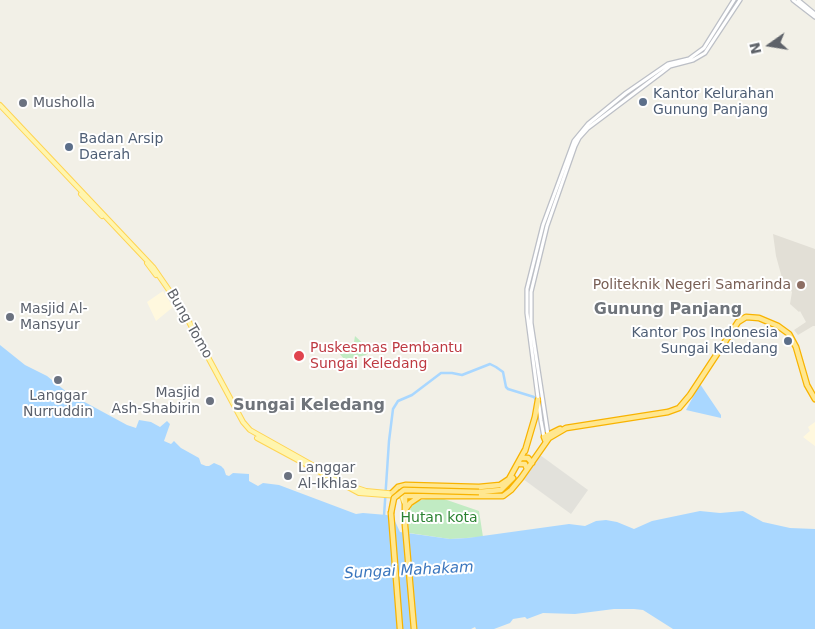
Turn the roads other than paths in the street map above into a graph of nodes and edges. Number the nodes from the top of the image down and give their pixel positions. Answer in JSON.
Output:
{"nodes":[{"id":1,"x":734,"y":0,"type":"edge"},
{"id":2,"x":740,"y":0,"type":"edge"},
{"id":3,"x":793,"y":0,"type":"edge"},
{"id":4,"x":798,"y":0,"type":"edge"},
{"id":5,"x":815,"y":16,"type":"edge"},
{"id":6,"x":613,"y":105,"type":"junction"},
{"id":7,"x":0,"y":107,"type":"edge"},
{"id":8,"x":538,"y":384,"type":"junction"},
{"id":9,"x":815,"y":394,"type":"edge"},
{"id":10,"x":815,"y":399,"type":"edge"},
{"id":11,"x":538,"y":400,"type":"junction"},
{"id":12,"x":547,"y":438,"type":"junction"},
{"id":13,"x":275,"y":446,"type":"junction"},
{"id":14,"x":525,"y":450,"type":"junction"},
{"id":15,"x":522,"y":458,"type":"junction"},
{"id":16,"x":532,"y":462,"type":"junction"},
{"id":17,"x":520,"y":464,"type":"junction"},
{"id":18,"x":527,"y":469,"type":"junction"},
{"id":19,"x":392,"y":492,"type":"junction"},
{"id":20,"x":404,"y":496,"type":"junction"},
{"id":21,"x":422,"y":496,"type":"junction"},
{"id":22,"x":405,"y":510,"type":"junction"},
{"id":23,"x":400,"y":629,"type":"edge"},
{"id":24,"x":414,"y":629,"type":"edge"}],
"edges":[{"from":1,"to":6,"type":"main road"},
{"from":2,"to":6,"type":"main road"},
{"from":3,"to":5,"type":"main road"},
{"from":4,"to":5,"type":"main road"},
{"from":6,"to":8,"type":"main road"},
{"from":7,"to":13,"type":"main road","name":"Bung Tomo"},
{"from":8,"to":11,"type":"main road"},
{"from":8,"to":12,"type":"main road"},
{"from":9,"to":12,"type":"highway"},
{"from":10,"to":12,"type":"highway"},
{"from":11,"to":12,"type":"main road"},
{"from":11,"to":14,"type":"highway"},
{"from":12,"to":16,"type":"highway"},
{"from":13,"to":19,"type":"main road","name":"Bung Tomo"},
{"from":13,"to":20,"type":"main road","name":"Bung Tomo"},
{"from":14,"to":15,"type":"highway"},
{"from":14,"to":19,"type":"highway"},
{"from":15,"to":16,"type":"highway"},
{"from":15,"to":17,"type":"highway"},
{"from":16,"to":18,"type":"highway"},
{"from":17,"to":18,"type":"highway"},
{"from":17,"to":23,"type":"highway","bridge":true},
{"from":18,"to":21,"type":"highway"},
{"from":19,"to":20,"type":"main road","name":"Bung Tomo"},
{"from":20,"to":21,"type":"highway"},
{"from":20,"to":22,"type":"highway"},
{"from":21,"to":22,"type":"highway"},
{"from":22,"to":24,"type":"highway"}]}
